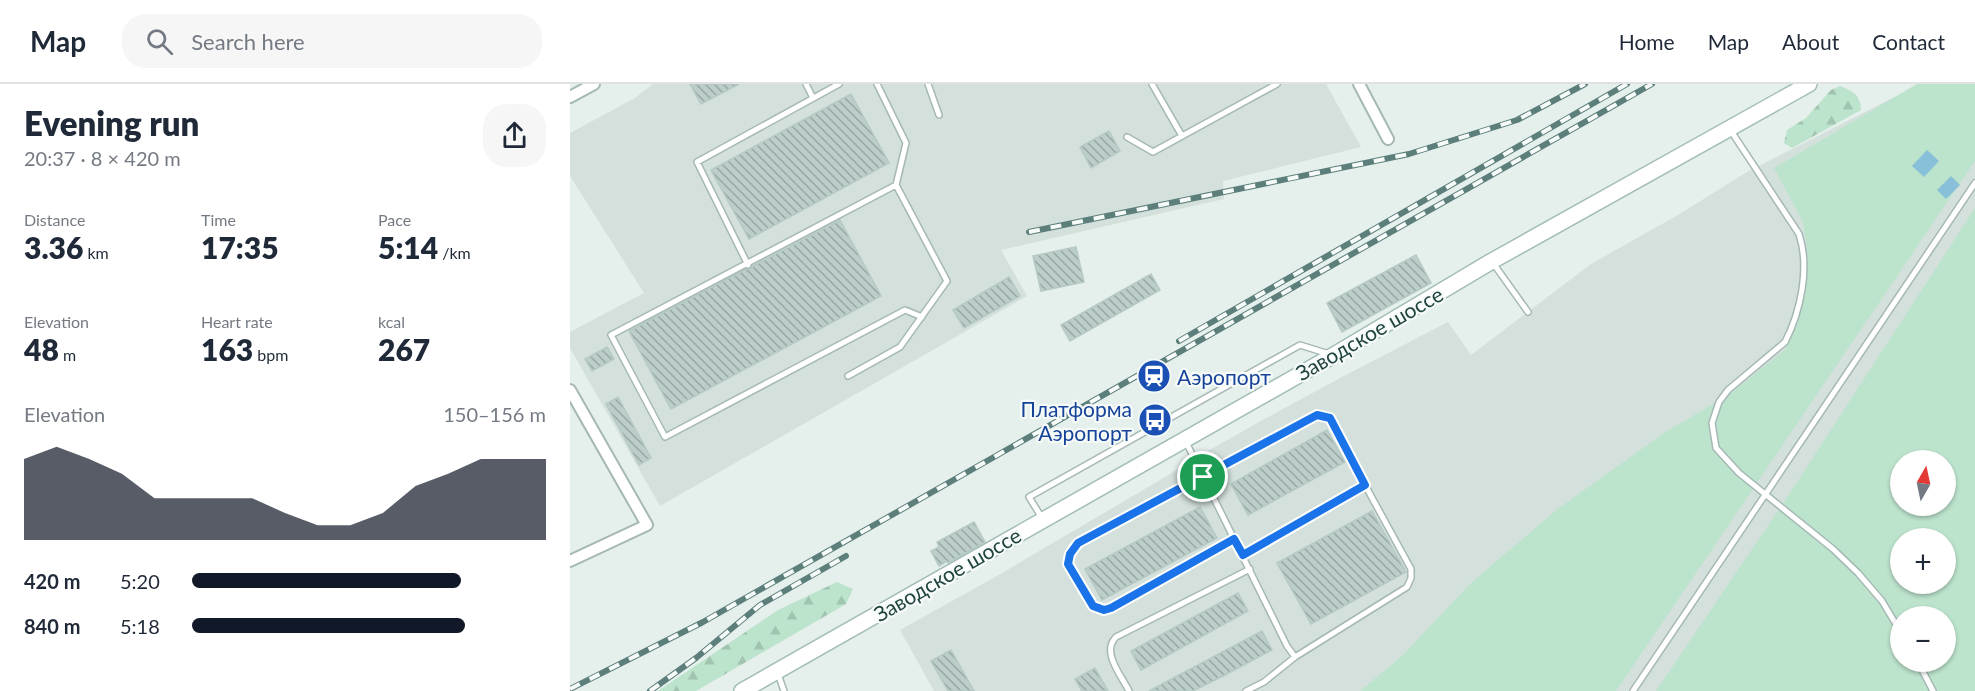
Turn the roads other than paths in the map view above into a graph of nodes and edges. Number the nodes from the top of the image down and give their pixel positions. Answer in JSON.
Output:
{"nodes":[{"id":1,"x":594,"y":84,"type":"edge"},
{"id":2,"x":806,"y":84,"type":"edge"},
{"id":3,"x":839,"y":84,"type":"edge"},
{"id":4,"x":877,"y":84,"type":"edge"},
{"id":5,"x":928,"y":84,"type":"edge"},
{"id":6,"x":1152,"y":84,"type":"edge"},
{"id":7,"x":1277,"y":84,"type":"edge"},
{"id":8,"x":1359,"y":84,"type":"edge"},
{"id":9,"x":1809,"y":84,"type":"edge"},
{"id":10,"x":570,"y":97,"type":"edge"},
{"id":11,"x":813,"y":98,"type":"junction"},
{"id":12,"x":939,"y":115,"type":"dead end"},
{"id":13,"x":1729,"y":128,"type":"junction"},
{"id":14,"x":1182,"y":136,"type":"junction"},
{"id":15,"x":1127,"y":137,"type":"dead end"},
{"id":16,"x":1388,"y":140,"type":"dead end"},
{"id":17,"x":1975,"y":183,"type":"edge"},
{"id":18,"x":896,"y":185,"type":"junction"},
{"id":19,"x":1492,"y":261,"type":"junction"},
{"id":20,"x":748,"y":265,"type":"junction"},
{"id":21,"x":1528,"y":312,"type":"dead end"},
{"id":22,"x":921,"y":317,"type":"junction"},
{"id":23,"x":1334,"y":355,"type":"junction"},
{"id":24,"x":848,"y":376,"type":"dead end"},
{"id":25,"x":570,"y":390,"type":"edge"},
{"id":26,"x":1184,"y":440,"type":"junction"},
{"id":27,"x":1203,"y":477,"type":"junction"},
{"id":28,"x":1365,"y":485,"type":"junction"},
{"id":29,"x":1764,"y":495,"type":"junction"},
{"id":30,"x":1043,"y":519,"type":"junction"},
{"id":31,"x":1234,"y":539,"type":"junction"},
{"id":32,"x":1243,"y":555,"type":"junction"},
{"id":33,"x":570,"y":561,"type":"edge"},
{"id":34,"x":1250,"y":569,"type":"junction"},
{"id":35,"x":1890,"y":614,"type":"edge"},
{"id":36,"x":1294,"y":657,"type":"junction"},
{"id":37,"x":777,"y":672,"type":"junction"},
{"id":38,"x":1923,"y":672,"type":"edge"},
{"id":39,"x":742,"y":691,"type":"edge"},
{"id":40,"x":784,"y":691,"type":"edge"},
{"id":41,"x":1129,"y":691,"type":"edge"},
{"id":42,"x":1246,"y":691,"type":"edge"},
{"id":43,"x":1633,"y":691,"type":"edge"},
{"id":44,"x":1933,"y":691,"type":"edge"}],
"edges":[{"from":1,"to":10,"type":"street"},
{"from":2,"to":11,"type":"lane"},
{"from":3,"to":11,"type":"lane"},
{"from":4,"to":18,"type":"lane"},
{"from":5,"to":12,"type":"lane"},
{"from":6,"to":14,"type":"lane"},
{"from":7,"to":14,"type":"lane"},
{"from":8,"to":16,"type":"street"},
{"from":9,"to":13,"type":"street","name":"Заводское шоссе"},
{"from":11,"to":20,"type":"lane"},
{"from":13,"to":19,"type":"street","name":"Заводское шоссе"},
{"from":13,"to":29,"type":"lane"},
{"from":14,"to":15,"type":"lane"},
{"from":17,"to":29,"type":"lane"},
{"from":18,"to":20,"type":"lane"},
{"from":18,"to":22,"type":"lane"},
{"from":19,"to":21,"type":"lane"},
{"from":19,"to":23,"type":"street","name":"Заводское шоссе"},
{"from":20,"to":22,"type":"lane"},
{"from":22,"to":24,"type":"lane"},
{"from":23,"to":26,"type":"street","name":"Заводское шоссе"},
{"from":23,"to":30,"type":"lane"},
{"from":25,"to":33,"type":"street"},
{"from":26,"to":27,"type":"lane"},
{"from":26,"to":30,"type":"street","name":"Заводское шоссе"},
{"from":27,"to":28,"type":"lane"},
{"from":27,"to":31,"type":"lane"},
{"from":27,"to":31,"type":"lane"},
{"from":28,"to":32,"type":"lane"},
{"from":28,"to":36,"type":"lane"},
{"from":29,"to":35,"type":"lane"},
{"from":29,"to":43,"type":"lane"},
{"from":30,"to":37,"type":"street","name":"Заводское шоссе"},
{"from":31,"to":32,"type":"lane"},
{"from":32,"to":34,"type":"lane"},
{"from":34,"to":36,"type":"lane"},
{"from":34,"to":41,"type":"lane"},
{"from":36,"to":42,"type":"lane"},
{"from":37,"to":39,"type":"street","name":"Заводское шоссе"},
{"from":37,"to":40,"type":"lane"},
{"from":38,"to":44,"type":"lane"}]}
